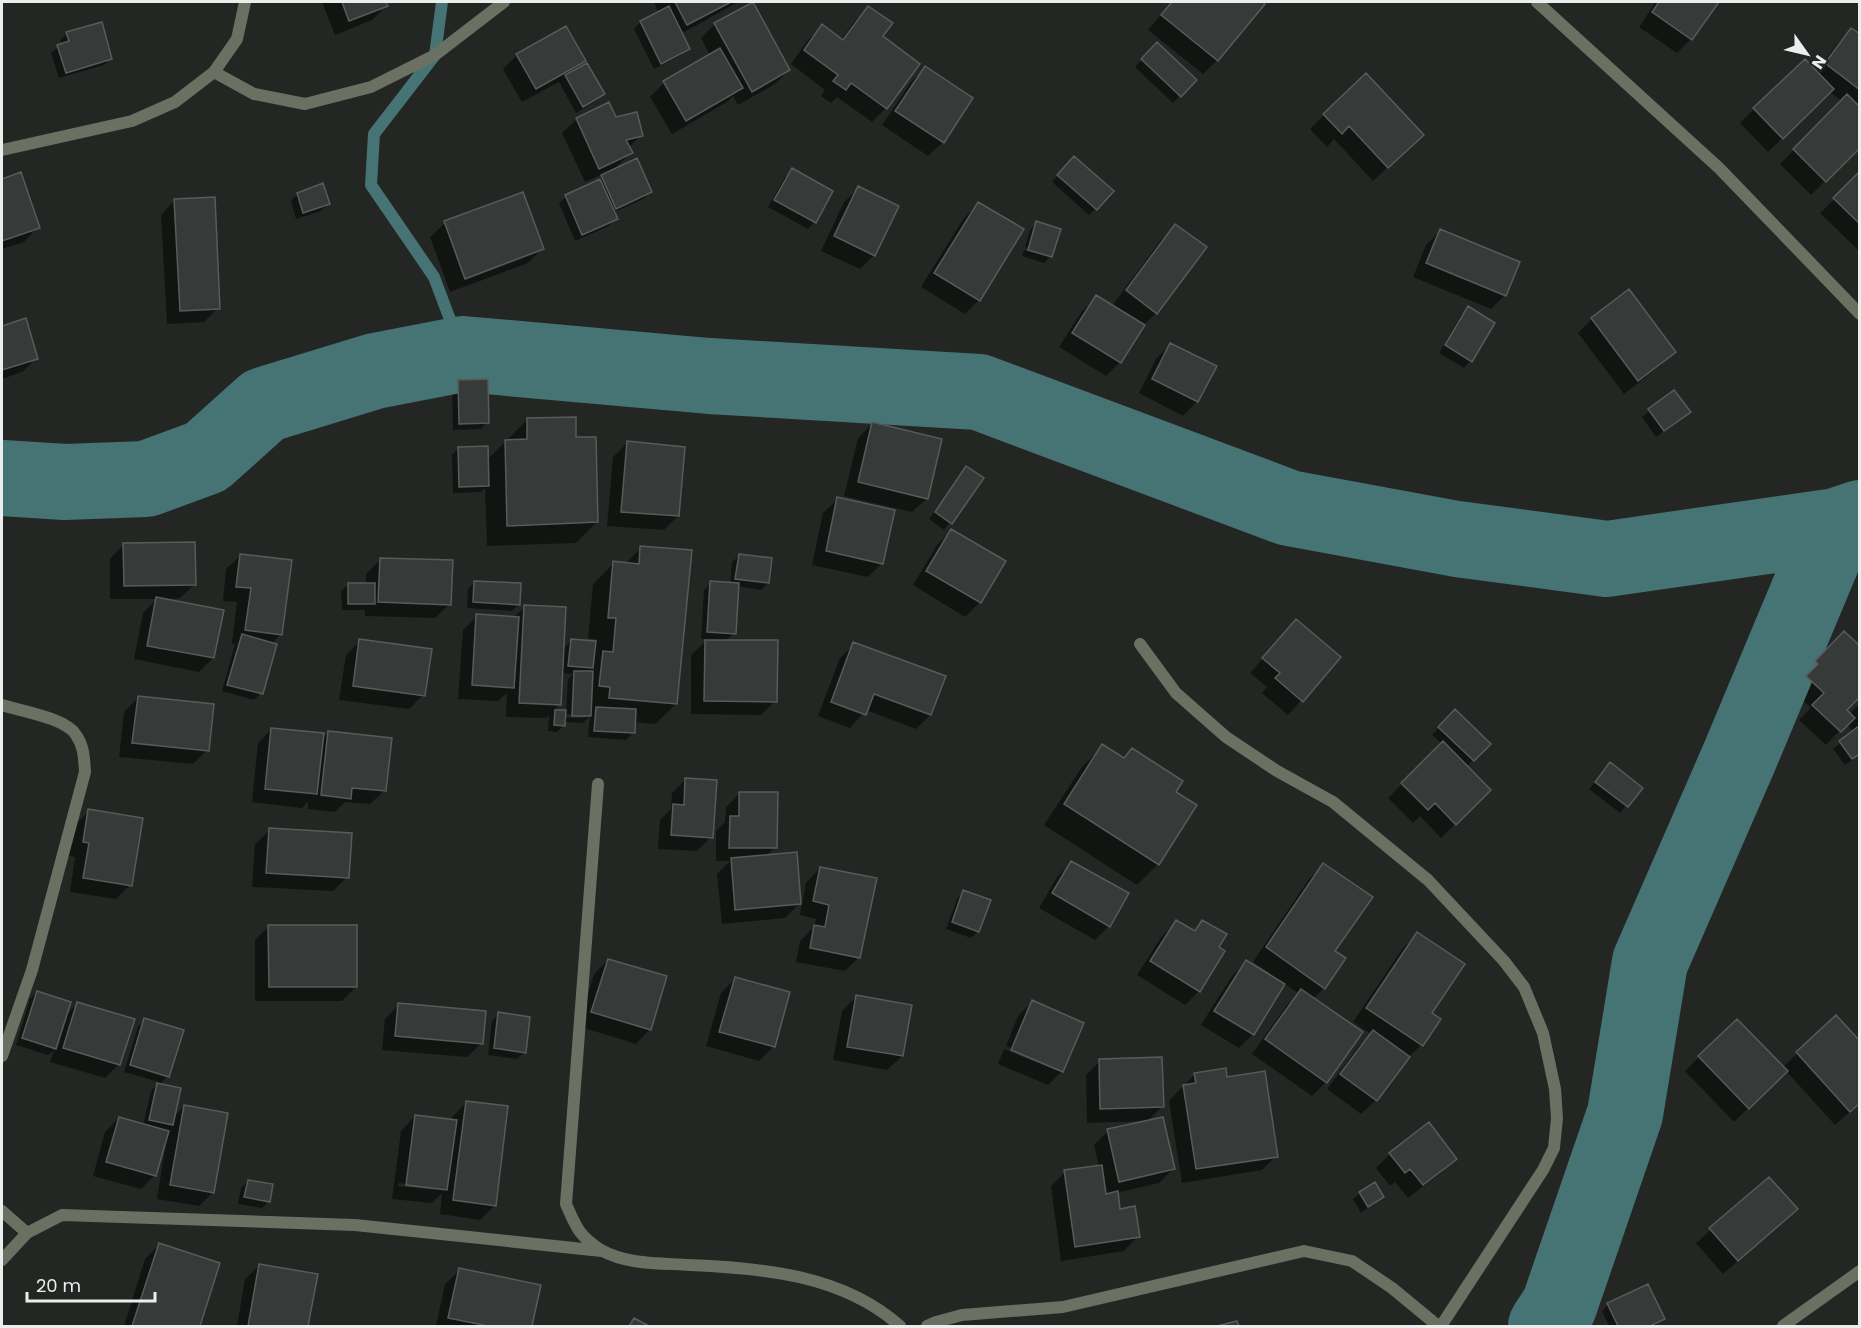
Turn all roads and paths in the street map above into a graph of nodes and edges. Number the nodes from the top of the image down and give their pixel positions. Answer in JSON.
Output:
{"nodes":[{"id":1,"x":245,"y":2,"type":"edge"},
{"id":2,"x":504,"y":2,"type":"edge"},
{"id":3,"x":1537,"y":2,"type":"edge"},
{"id":4,"x":214,"y":72,"type":"junction"},
{"id":5,"x":2,"y":150,"type":"edge"},
{"id":6,"x":1860,"y":314,"type":"edge"},
{"id":7,"x":1140,"y":645,"type":"dead end"},
{"id":8,"x":2,"y":705,"type":"edge"},
{"id":9,"x":598,"y":784,"type":"dead end"},
{"id":10,"x":2,"y":1056,"type":"edge"},
{"id":11,"x":2,"y":1211,"type":"edge"},
{"id":12,"x":27,"y":1233,"type":"junction"},
{"id":13,"x":603,"y":1251,"type":"junction"},
{"id":14,"x":2,"y":1260,"type":"edge"},
{"id":15,"x":1860,"y":1271,"type":"edge"},
{"id":16,"x":900,"y":1326,"type":"edge"},
{"id":17,"x":927,"y":1326,"type":"edge"},
{"id":18,"x":1440,"y":1326,"type":"edge"},
{"id":19,"x":1783,"y":1326,"type":"edge"}],
"edges":[{"from":1,"to":4,"type":"street"},
{"from":2,"to":4,"type":"street"},
{"from":3,"to":6,"type":"street"},
{"from":4,"to":5,"type":"street"},
{"from":7,"to":18,"type":"street"},
{"from":8,"to":10,"type":"street"},
{"from":9,"to":13,"type":"street"},
{"from":11,"to":12,"type":"street"},
{"from":12,"to":13,"type":"street"},
{"from":12,"to":14,"type":"street"},
{"from":13,"to":16,"type":"street"},
{"from":15,"to":19,"type":"street"},
{"from":17,"to":18,"type":"street"}]}
